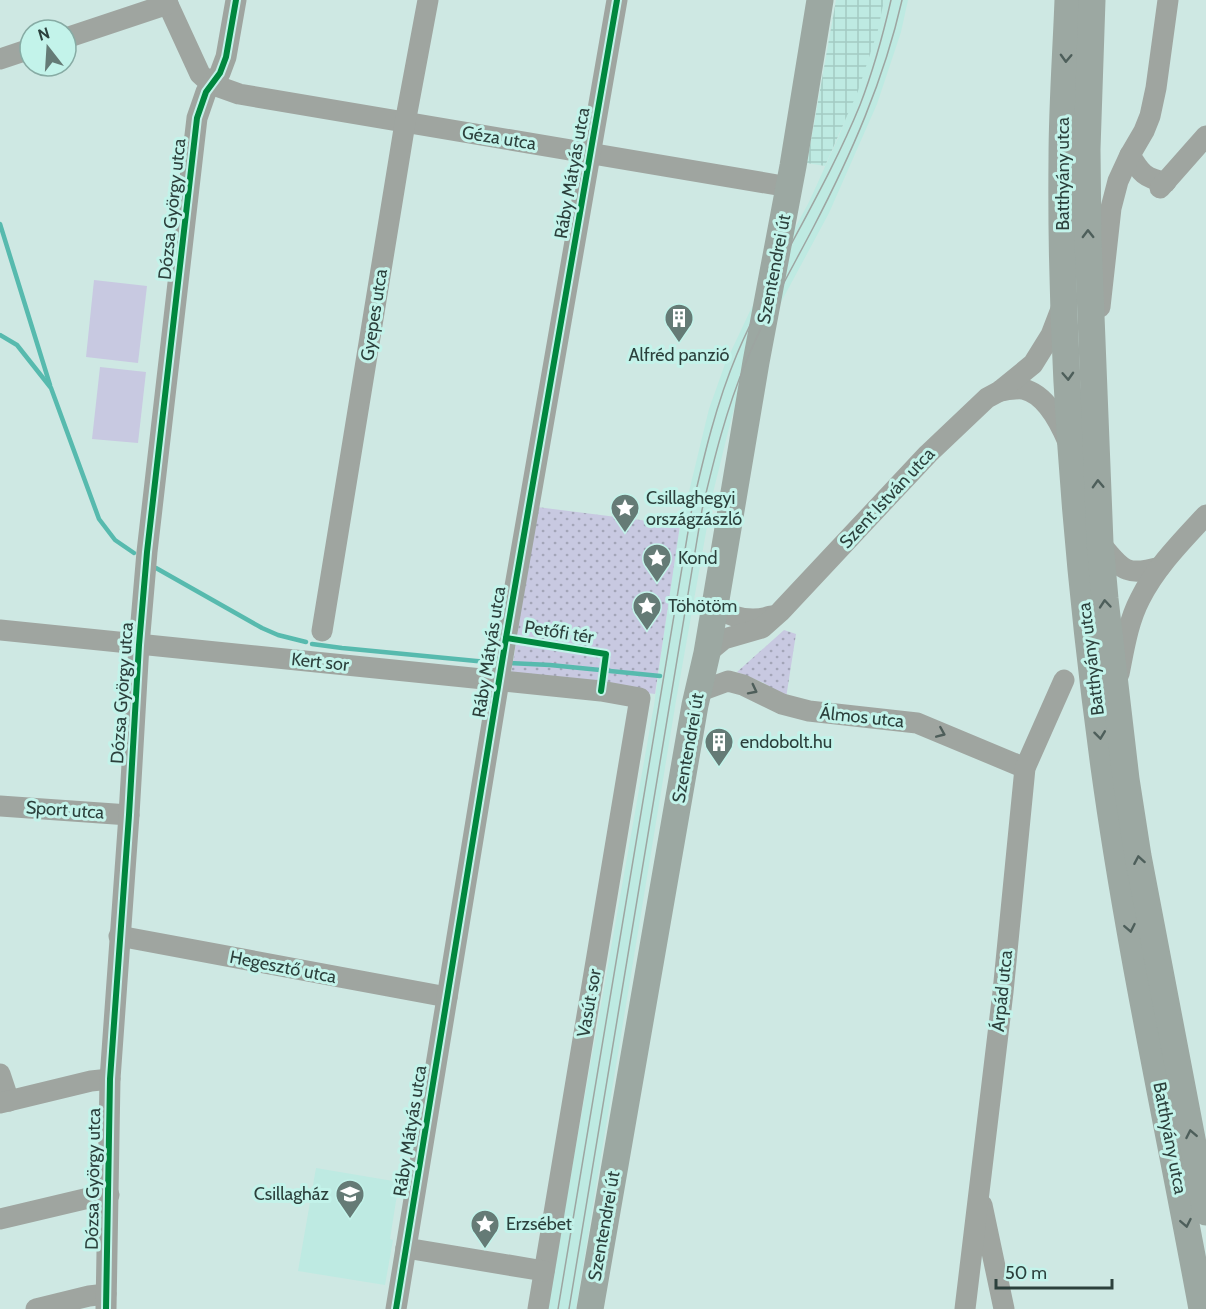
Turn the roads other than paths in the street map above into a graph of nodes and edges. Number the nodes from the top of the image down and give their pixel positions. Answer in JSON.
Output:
{"nodes":[{"id":1,"x":236,"y":0,"type":"edge"},
{"id":2,"x":428,"y":0,"type":"edge"},
{"id":3,"x":617,"y":0,"type":"edge"},
{"id":4,"x":820,"y":0,"type":"edge"},
{"id":5,"x":1068,"y":0,"type":"edge"},
{"id":6,"x":1092,"y":0,"type":"edge"},
{"id":7,"x":1168,"y":0,"type":"edge"},
{"id":8,"x":167,"y":2,"type":"edge"},
{"id":9,"x":78,"y":34,"type":"edge"},
{"id":10,"x":18,"y":53,"type":"edge"},
{"id":11,"x":0,"y":59,"type":"edge"},
{"id":12,"x":211,"y":84,"type":"junction"},
{"id":13,"x":405,"y":123,"type":"junction"},
{"id":14,"x":1206,"y":136,"type":"edge"},
{"id":15,"x":590,"y":153,"type":"junction"},
{"id":16,"x":1130,"y":155,"type":"junction"},
{"id":17,"x":789,"y":187,"type":"junction"},
{"id":18,"x":1064,"y":296,"type":"junction"},
{"id":19,"x":1092,"y":355,"type":"junction"},
{"id":20,"x":1000,"y":391,"type":"junction"},
{"id":21,"x":1073,"y":456,"type":"junction"},
{"id":22,"x":1206,"y":515,"type":"edge"},
{"id":23,"x":1100,"y":543,"type":"junction"},
{"id":24,"x":1160,"y":567,"type":"junction"},
{"id":25,"x":714,"y":607,"type":"junction"},
{"id":26,"x":780,"y":612,"type":"junction"},
{"id":27,"x":0,"y":630,"type":"edge"},
{"id":28,"x":322,"y":631,"type":"dead end"},
{"id":29,"x":139,"y":645,"type":"junction"},
{"id":30,"x":707,"y":652,"type":"junction"},
{"id":31,"x":501,"y":669,"type":"junction"},
{"id":32,"x":1064,"y":680,"type":"dead end"},
{"id":33,"x":698,"y":692,"type":"junction"},
{"id":34,"x":1116,"y":696,"type":"junction"},
{"id":35,"x":640,"y":698,"type":"joint"},
{"id":36,"x":1024,"y":768,"type":"junction"},
{"id":37,"x":0,"y":806,"type":"edge"},
{"id":38,"x":129,"y":814,"type":"junction"},
{"id":39,"x":119,"y":936,"type":"junction"},
{"id":40,"x":447,"y":997,"type":"junction"},
{"id":41,"x":0,"y":1074,"type":"edge"},
{"id":42,"x":110,"y":1079,"type":"junction"},
{"id":43,"x":4,"y":1102,"type":"edge"},
{"id":44,"x":978,"y":1187,"type":"junction"},
{"id":45,"x":109,"y":1195,"type":"junction"},
{"id":46,"x":1206,"y":1212,"type":"edge"},
{"id":47,"x":0,"y":1220,"type":"edge"},
{"id":48,"x":406,"y":1248,"type":"junction"},
{"id":49,"x":544,"y":1271,"type":"junction"},
{"id":50,"x":969,"y":1275,"type":"junction"},
{"id":51,"x":998,"y":1275,"type":"junction"},
{"id":52,"x":106,"y":1302,"type":"edge"},
{"id":53,"x":36,"y":1309,"type":"edge"},
{"id":54,"x":396,"y":1309,"type":"edge"},
{"id":55,"x":538,"y":1309,"type":"edge"},
{"id":56,"x":590,"y":1309,"type":"edge"},
{"id":57,"x":965,"y":1309,"type":"edge"},
{"id":58,"x":1004,"y":1309,"type":"edge"},
{"id":59,"x":1202,"y":1309,"type":"edge"}],
"edges":[{"from":1,"to":12,"type":"street","name":"Dózsa György utca"},
{"from":2,"to":13,"type":"street","name":"Gyepes utca"},
{"from":3,"to":15,"type":"street","name":"Ráby Mátyás utca"},
{"from":4,"to":17,"type":"main road","name":"Szentendrei út"},
{"from":5,"to":18,"type":"main road","name":"Batthyány utca","one_way":true},
{"from":19,"to":6,"type":"main road","name":"Batthyány utca","one_way":true},
{"from":7,"to":16,"type":"street","name":"Batthyány utca"},
{"from":8,"to":9,"type":"street"},
{"from":8,"to":12,"type":"street"},
{"from":10,"to":11,"type":"street"},
{"from":12,"to":13,"type":"street","name":"Géza utca"},
{"from":12,"to":29,"type":"street","name":"Dózsa György utca"},
{"from":13,"to":15,"type":"street","name":"Géza utca"},
{"from":13,"to":28,"type":"street","name":"Gyepes utca"},
{"from":14,"to":16,"type":"street"},
{"from":15,"to":17,"type":"street","name":"Géza utca"},
{"from":15,"to":31,"type":"street","name":"Ráby Mátyás utca"},
{"from":16,"to":19,"type":"street","name":"Batthyány utca"},
{"from":17,"to":25,"type":"main road","name":"Szentendrei út"},
{"from":18,"to":20,"type":"street","name":"Szent István utca"},
{"from":18,"to":21,"type":"main road","name":"Batthyány utca","one_way":true},
{"from":23,"to":19,"type":"main road","name":"Batthyány utca","one_way":true},
{"from":20,"to":21,"type":"street"},
{"from":20,"to":26,"type":"street","name":"Szent István utca"},
{"from":21,"to":59,"type":"main road","name":"Batthyány utca","one_way":true},
{"from":22,"to":24,"type":"street"},
{"from":23,"to":24,"type":"street"},
{"from":34,"to":23,"type":"main road","name":"Batthyány utca","one_way":true},
{"from":24,"to":34,"type":"street"},
{"from":25,"to":26,"type":"street"},
{"from":25,"to":30,"type":"main road","name":"Szentendrei út"},
{"from":26,"to":30,"type":"street","name":"Szent István utca"},
{"from":27,"to":29,"type":"street","name":"Kert sor"},
{"from":29,"to":31,"type":"street","name":"Kert sor"},
{"from":29,"to":38,"type":"street","name":"Dózsa György utca"},
{"from":30,"to":33,"type":"main road","name":"Szentendrei út"},
{"from":31,"to":35,"type":"street","name":"Kert sor"},
{"from":31,"to":40,"type":"street","name":"Ráby Mátyás utca"},
{"from":32,"to":36,"type":"street","name":"Árpád utca"},
{"from":33,"to":36,"type":"street","name":"Álmos utca","one_way":true},
{"from":33,"to":56,"type":"main road","name":"Szentendrei út"},
{"from":46,"to":34,"type":"main road","name":"Batthyány utca","one_way":true},
{"from":35,"to":49,"type":"street","name":"Vasút sor"},
{"from":36,"to":44,"type":"street","name":"Árpád utca"},
{"from":37,"to":38,"type":"street","name":"Sport utca"},
{"from":38,"to":39,"type":"street","name":"Dózsa György utca"},
{"from":39,"to":40,"type":"street","name":"Hegesztő utca"},
{"from":39,"to":42,"type":"street","name":"Dózsa György utca"},
{"from":40,"to":48,"type":"street","name":"Ráby Mátyás utca"},
{"from":41,"to":43,"type":"street"},
{"from":42,"to":43,"type":"street"},
{"from":42,"to":45,"type":"street","name":"Dózsa György utca"},
{"from":44,"to":50,"type":"street","name":"Árpád utca"},
{"from":44,"to":51,"type":"street"},
{"from":45,"to":47,"type":"street"},
{"from":45,"to":52,"type":"street","name":"Dózsa György utca"},
{"from":48,"to":49,"type":"street"},
{"from":48,"to":54,"type":"street","name":"Ráby Mátyás utca"},
{"from":49,"to":55,"type":"street","name":"Vasút sor"},
{"from":50,"to":51,"type":"street"},
{"from":50,"to":57,"type":"street","name":"Árpád utca"},
{"from":51,"to":58,"type":"street"},
{"from":52,"to":53,"type":"street"}]}
